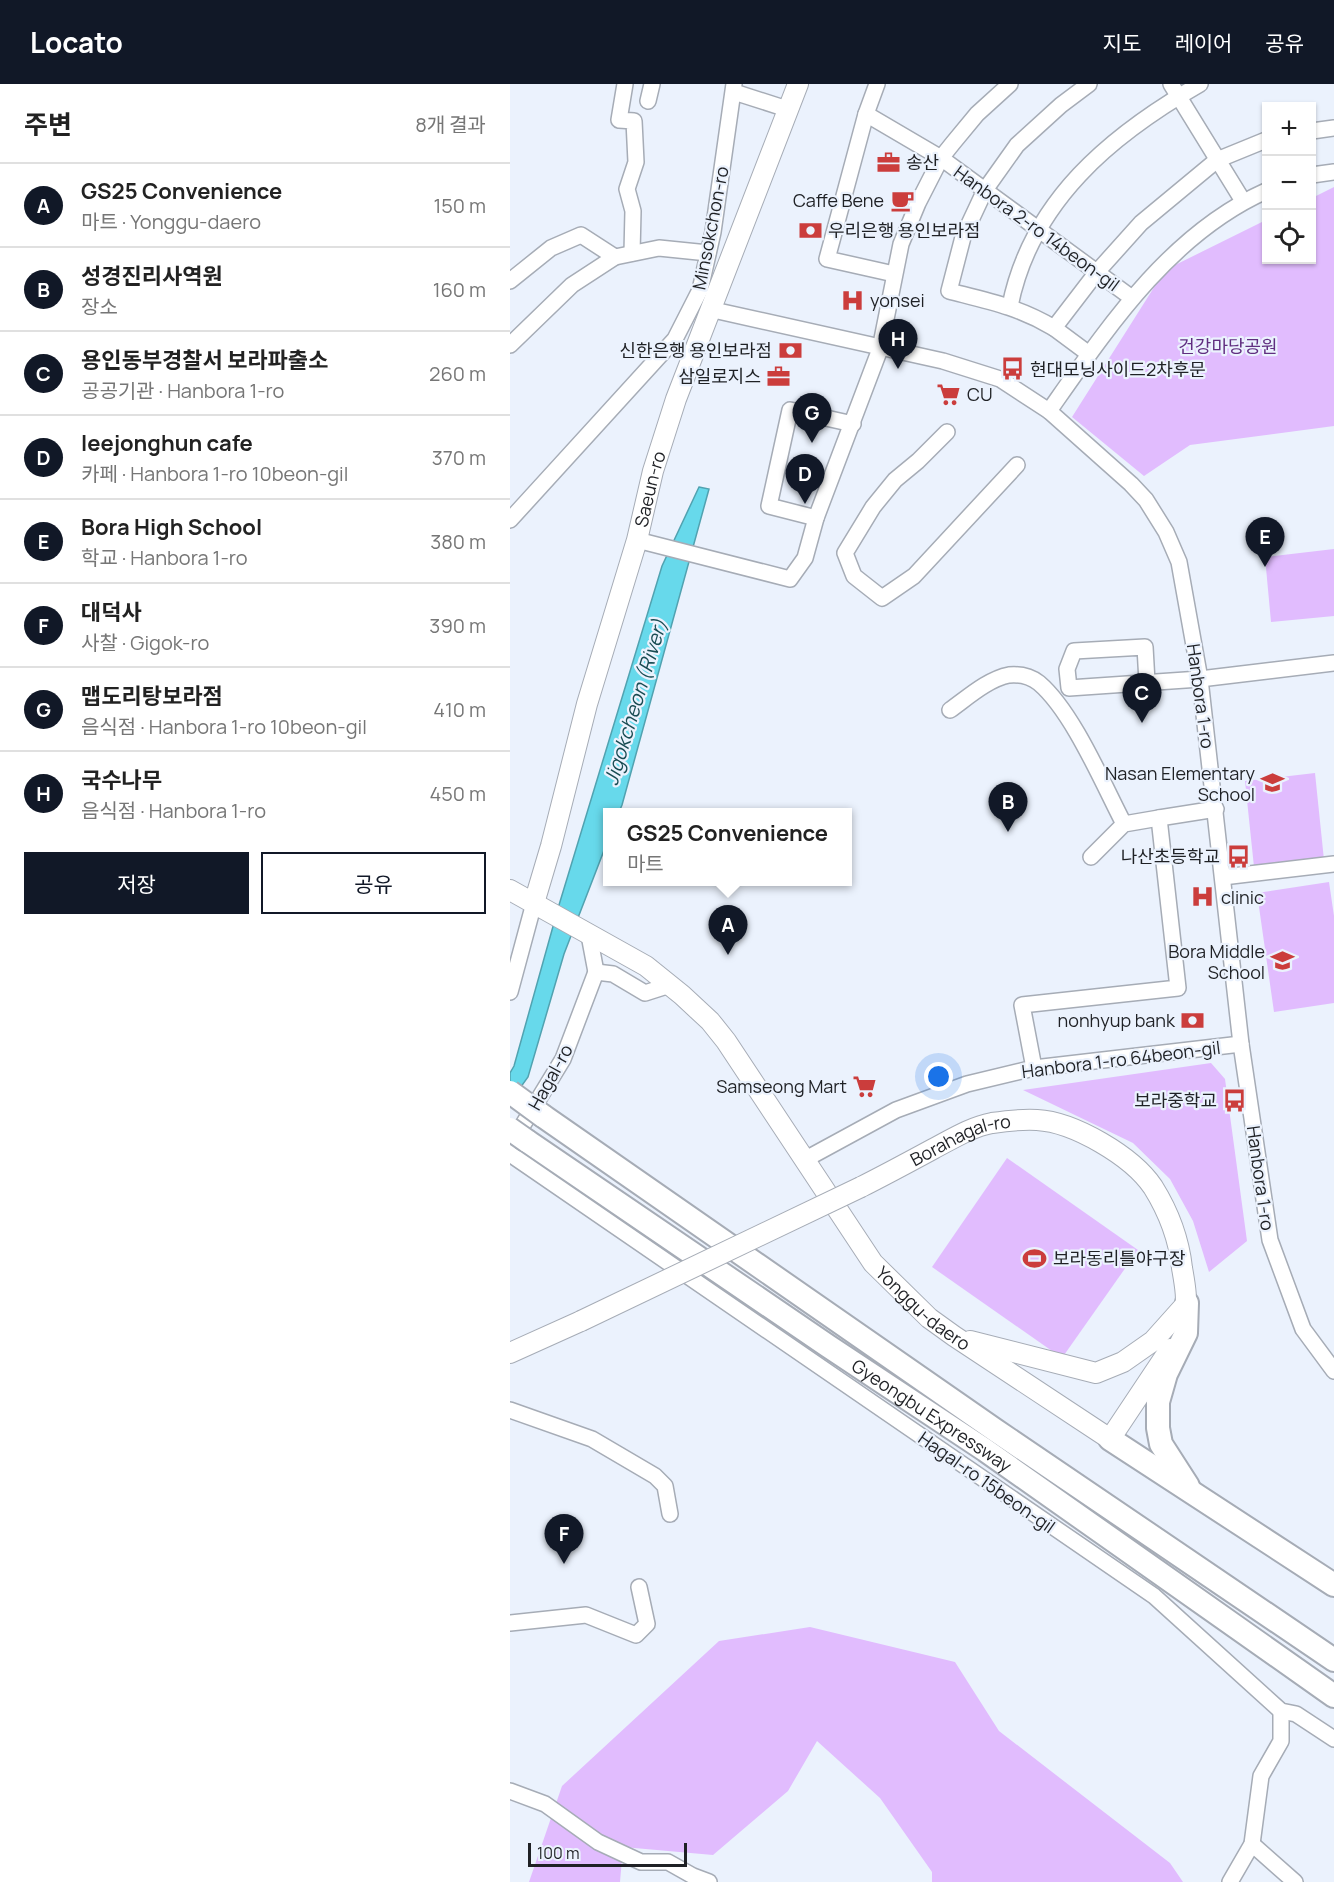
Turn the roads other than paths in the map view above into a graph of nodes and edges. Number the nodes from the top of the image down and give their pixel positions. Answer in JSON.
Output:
{"nodes":[{"id":1,"x":625,"y":84,"type":"edge"},
{"id":2,"x":651,"y":84,"type":"edge"},
{"id":3,"x":798,"y":84,"type":"edge"},
{"id":4,"x":877,"y":84,"type":"edge"},
{"id":5,"x":1089,"y":84,"type":"edge"},
{"id":6,"x":1200,"y":84,"type":"edge"},
{"id":7,"x":1003,"y":86,"type":"edge"},
{"id":8,"x":734,"y":88,"type":"edge"},
{"id":9,"x":1175,"y":90,"type":"edge"},
{"id":10,"x":648,"y":101,"type":"dead end"},
{"id":11,"x":787,"y":109,"type":"junction"},
{"id":12,"x":866,"y":114,"type":"junction"},
{"id":13,"x":1334,"y":128,"type":"edge"},
{"id":14,"x":1316,"y":130,"type":"edge"},
{"id":15,"x":1262,"y":142,"type":"edge"},
{"id":16,"x":941,"y":158,"type":"junction"},
{"id":17,"x":1217,"y":160,"type":"junction"},
{"id":18,"x":1334,"y":172,"type":"edge"},
{"id":19,"x":1316,"y":174,"type":"edge"},
{"id":20,"x":985,"y":190,"type":"junction"},
{"id":21,"x":1262,"y":193,"type":"edge"},
{"id":22,"x":1243,"y":201,"type":"junction"},
{"id":23,"x":1038,"y":228,"type":"junction"},
{"id":24,"x":708,"y":253,"type":"junction"},
{"id":25,"x":632,"y":254,"type":"junction"},
{"id":26,"x":615,"y":257,"type":"junction"},
{"id":27,"x":1097,"y":272,"type":"junction"},
{"id":28,"x":894,"y":274,"type":"junction"},
{"id":29,"x":510,"y":281,"type":"edge"},
{"id":30,"x":1132,"y":298,"type":"junction"},
{"id":31,"x":1010,"y":306,"type":"junction"},
{"id":32,"x":710,"y":309,"type":"junction"},
{"id":33,"x":1054,"y":328,"type":"junction"},
{"id":34,"x":510,"y":345,"type":"edge"},
{"id":35,"x":880,"y":349,"type":"junction"},
{"id":36,"x":1089,"y":354,"type":"junction"},
{"id":37,"x":1049,"y":411,"type":"junction"},
{"id":38,"x":853,"y":424,"type":"junction"},
{"id":39,"x":947,"y":432,"type":"dead end"},
{"id":40,"x":1017,"y":465,"type":"dead end"},
{"id":41,"x":816,"y":518,"type":"junction"},
{"id":42,"x":510,"y":520,"type":"edge"},
{"id":43,"x":644,"y":542,"type":"junction"},
{"id":44,"x":1334,"y":663,"type":"edge"},
{"id":45,"x":1200,"y":679,"type":"junction"},
{"id":46,"x":1147,"y":682,"type":"junction"},
{"id":47,"x":950,"y":710,"type":"dead end"},
{"id":48,"x":1216,"y":809,"type":"junction"},
{"id":49,"x":1159,"y":818,"type":"junction"},
{"id":50,"x":1124,"y":824,"type":"junction"},
{"id":51,"x":1091,"y":857,"type":"dead end"},
{"id":52,"x":1334,"y":864,"type":"edge"},
{"id":53,"x":1223,"y":877,"type":"junction"},
{"id":54,"x":510,"y":890,"type":"edge"},
{"id":55,"x":539,"y":907,"type":"junction"},
{"id":56,"x":595,"y":939,"type":"junction"},
{"id":57,"x":596,"y":972,"type":"junction"},
{"id":58,"x":670,"y":986,"type":"junction"},
{"id":59,"x":510,"y":992,"type":"edge"},
{"id":60,"x":1241,"y":1044,"type":"junction"},
{"id":61,"x":1034,"y":1068,"type":"junction"},
{"id":62,"x":510,"y":1092,"type":"edge"},
{"id":63,"x":514,"y":1142,"type":"edge"},
{"id":64,"x":804,"y":1160,"type":"junction"},
{"id":65,"x":1187,"y":1303,"type":"junction"},
{"id":66,"x":954,"y":1336,"type":"junction"},
{"id":67,"x":510,"y":1353,"type":"edge"},
{"id":68,"x":1334,"y":1371,"type":"edge"},
{"id":69,"x":510,"y":1410,"type":"edge"},
{"id":70,"x":1110,"y":1439,"type":"junction"},
{"id":71,"x":1192,"y":1492,"type":"junction"},
{"id":72,"x":670,"y":1514,"type":"dead end"},
{"id":73,"x":1293,"y":1560,"type":"junction"},
{"id":74,"x":1334,"y":1580,"type":"edge"},
{"id":75,"x":1334,"y":1585,"type":"edge"},
{"id":76,"x":639,"y":1587,"type":"dead end"},
{"id":77,"x":1334,"y":1596,"type":"edge"},
{"id":78,"x":510,"y":1623,"type":"edge"},
{"id":79,"x":1334,"y":1660,"type":"edge"},
{"id":80,"x":1334,"y":1696,"type":"edge"},
{"id":81,"x":1281,"y":1711,"type":"junction"},
{"id":82,"x":1334,"y":1739,"type":"edge"},
{"id":83,"x":510,"y":1791,"type":"edge"},
{"id":84,"x":1252,"y":1844,"type":"junction"},
{"id":85,"x":709,"y":1882,"type":"edge"},
{"id":86,"x":1230,"y":1882,"type":"edge"},
{"id":87,"x":1295,"y":1882,"type":"edge"}],
"edges":[{"from":1,"to":25,"type":"street"},
{"from":2,"to":10,"type":"street"},
{"from":3,"to":11,"type":"main road","name":"Saeun-ro"},
{"from":4,"to":12,"type":"street"},
{"from":5,"to":20,"type":"street"},
{"from":6,"to":9,"type":"street"},
{"from":7,"to":16,"type":"street"},
{"from":8,"to":11,"type":"street"},
{"from":8,"to":24,"type":"street","name":"Minsokchon-ro"},
{"from":9,"to":17,"type":"street"},
{"from":9,"to":23,"type":"street"},
{"from":11,"to":32,"type":"main road","name":"Saeun-ro"},
{"from":12,"to":16,"type":"street","name":"Hanbora 2-ro 14beon-gil"},
{"from":12,"to":28,"type":"street"},
{"from":13,"to":14,"type":"street"},
{"from":15,"to":17,"type":"street"},
{"from":16,"to":20,"type":"street","name":"Hanbora 2-ro 14beon-gil"},
{"from":16,"to":28,"type":"street"},
{"from":17,"to":22,"type":"street"},
{"from":17,"to":27,"type":"street"},
{"from":18,"to":19,"type":"street"},
{"from":20,"to":23,"type":"street","name":"Hanbora 2-ro 14beon-gil"},
{"from":20,"to":31,"type":"street"},
{"from":21,"to":22,"type":"street"},
{"from":22,"to":30,"type":"street"},
{"from":23,"to":27,"type":"street","name":"Hanbora 2-ro 14beon-gil"},
{"from":23,"to":31,"type":"street"},
{"from":24,"to":25,"type":"street"},
{"from":24,"to":42,"type":"street","name":"Minsokchon-ro"},
{"from":25,"to":26,"type":"street"},
{"from":26,"to":29,"type":"street"},
{"from":26,"to":34,"type":"street"},
{"from":27,"to":30,"type":"street","name":"Hanbora 2-ro 14beon-gil"},
{"from":27,"to":33,"type":"street"},
{"from":28,"to":35,"type":"street"},
{"from":30,"to":36,"type":"street"},
{"from":31,"to":33,"type":"street"},
{"from":32,"to":35,"type":"street","name":"Hanbora 1-ro"},
{"from":32,"to":43,"type":"main road","name":"Saeun-ro"},
{"from":33,"to":36,"type":"street"},
{"from":35,"to":37,"type":"street","name":"Hanbora 1-ro"},
{"from":35,"to":38,"type":"street"},
{"from":36,"to":37,"type":"street"},
{"from":37,"to":45,"type":"street","name":"Hanbora 1-ro"},
{"from":38,"to":41,"type":"street"},
{"from":38,"to":41,"type":"street"},
{"from":39,"to":40,"type":"street"},
{"from":41,"to":43,"type":"street"},
{"from":43,"to":55,"type":"main road","name":"Saeun-ro"},
{"from":44,"to":45,"type":"street"},
{"from":45,"to":46,"type":"street"},
{"from":45,"to":48,"type":"street","name":"Hanbora 1-ro"},
{"from":46,"to":46,"type":"street"},
{"from":47,"to":50,"type":"street"},
{"from":48,"to":49,"type":"street"},
{"from":48,"to":53,"type":"street","name":"Hanbora 1-ro"},
{"from":49,"to":50,"type":"street"},
{"from":49,"to":61,"type":"street"},
{"from":50,"to":51,"type":"street"},
{"from":52,"to":53,"type":"street"},
{"from":53,"to":60,"type":"street","name":"Hanbora 1-ro"},
{"from":54,"to":55,"type":"main road"},
{"from":55,"to":56,"type":"main road","name":"Yonggu-daero"},
{"from":55,"to":59,"type":"street"},
{"from":56,"to":57,"type":"street"},
{"from":56,"to":58,"type":"main road","name":"Yonggu-daero"},
{"from":57,"to":58,"type":"street"},
{"from":57,"to":63,"type":"street","name":"Hagal-ro"},
{"from":58,"to":64,"type":"main road","name":"Yonggu-daero"},
{"from":60,"to":61,"type":"street","name":"Hanbora 1-ro 64beon-gil"},
{"from":60,"to":68,"type":"street","name":"Hanbora 1-ro"},
{"from":61,"to":64,"type":"street","name":"Hanbora 1-ro 64beon-gil"},
{"from":62,"to":79,"type":"highway","name":"Gyeongbu Expressway","bridge":true},
{"from":63,"to":80,"type":"highway","name":"Gyeongbu Expressway"},
{"from":63,"to":81,"type":"street","name":"Hagal-ro 15beon-gil"},
{"from":64,"to":66,"type":"main road","name":"Yonggu-daero"},
{"from":65,"to":66,"type":"main road"},
{"from":65,"to":67,"type":"main road","name":"Borahagal-ro","bridge":true},
{"from":65,"to":70,"type":"main road","name":"Borahagal-ro"},
{"from":65,"to":71,"type":"highway"},
{"from":66,"to":70,"type":"main road","name":"Yonggu-daero"},
{"from":69,"to":72,"type":"street"},
{"from":70,"to":71,"type":"highway","name":"Yonggu-daero"},
{"from":71,"to":73,"type":"highway","name":"Yonggu-daero"},
{"from":73,"to":74,"type":"highway"},
{"from":73,"to":75,"type":"highway","name":"Yonggu-daero"},
{"from":73,"to":77,"type":"highway"},
{"from":76,"to":78,"type":"street"},
{"from":81,"to":82,"type":"street","name":"Hagal-ro 15beon-gil"},
{"from":81,"to":84,"type":"street"},
{"from":83,"to":85,"type":"street"},
{"from":84,"to":86,"type":"street"},
{"from":84,"to":87,"type":"street"}]}
